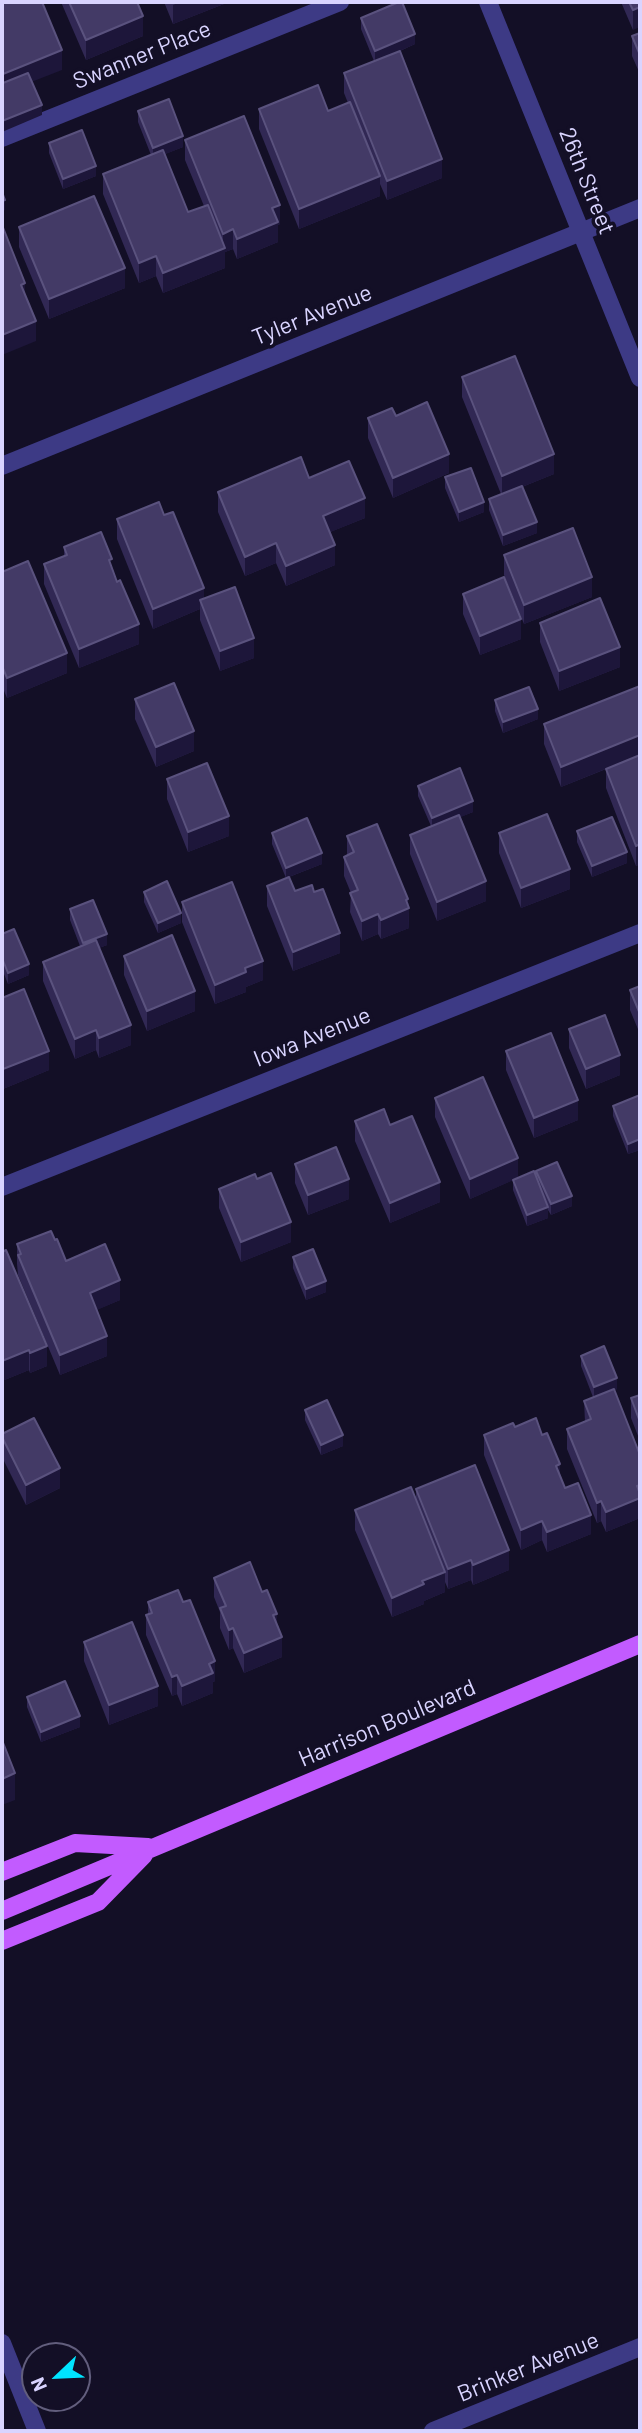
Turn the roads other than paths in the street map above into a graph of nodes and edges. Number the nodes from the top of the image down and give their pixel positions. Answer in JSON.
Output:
{"nodes":[{"id":1,"x":340,"y":2,"type":"edge"},
{"id":2,"x":488,"y":2,"type":"edge"},
{"id":3,"x":2,"y":138,"type":"edge"},
{"id":4,"x":640,"y":208,"type":"edge"},
{"id":5,"x":581,"y":232,"type":"junction"},
{"id":6,"x":640,"y":378,"type":"edge"},
{"id":7,"x":2,"y":466,"type":"edge"},
{"id":8,"x":640,"y":933,"type":"edge"},
{"id":9,"x":2,"y":1187,"type":"edge"},
{"id":10,"x":640,"y":1644,"type":"edge"},
{"id":11,"x":152,"y":1847,"type":"junction"},
{"id":12,"x":2,"y":1872,"type":"edge"},
{"id":13,"x":2,"y":1911,"type":"edge"},
{"id":14,"x":2,"y":1941,"type":"edge"},
{"id":15,"x":2,"y":2343,"type":"edge"},
{"id":16,"x":640,"y":2347,"type":"edge"},
{"id":17,"x":37,"y":2431,"type":"edge"},
{"id":18,"x":433,"y":2431,"type":"edge"}],
"edges":[{"from":1,"to":3,"type":"street","name":"Swanner Place"},
{"from":2,"to":5,"type":"street","name":"26th Street"},
{"from":4,"to":5,"type":"street","name":"Tyler Avenue"},
{"from":5,"to":6,"type":"street","name":"26th Street"},
{"from":5,"to":7,"type":"street","name":"Tyler Avenue"},
{"from":8,"to":9,"type":"street","name":"Iowa Avenue"},
{"from":10,"to":11,"type":"main road","name":"Harrison Boulevard"},
{"from":11,"to":12,"type":"main road","name":"Harrison Boulevard"},
{"from":11,"to":13,"type":"main road"},
{"from":11,"to":14,"type":"main road","name":"Harrison Boulevard"},
{"from":15,"to":17,"type":"street"},
{"from":16,"to":18,"type":"street","name":"Brinker Avenue"}]}
